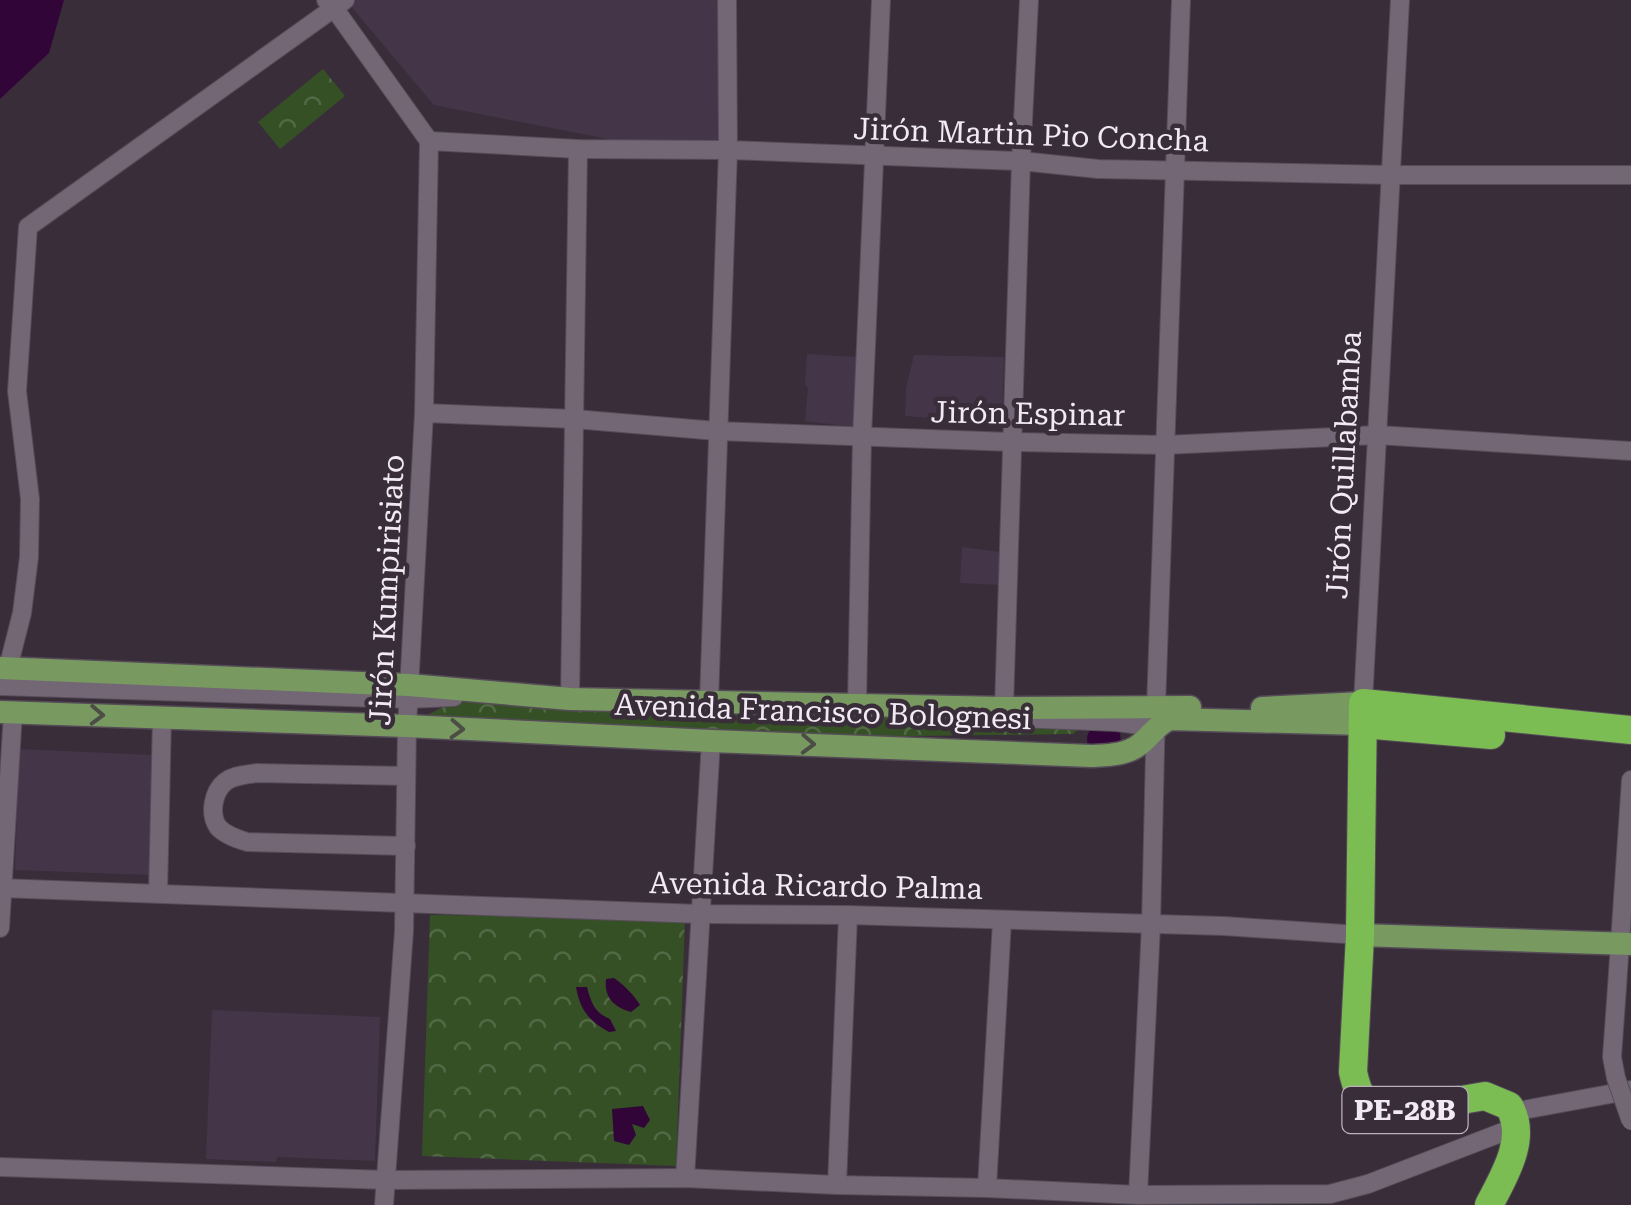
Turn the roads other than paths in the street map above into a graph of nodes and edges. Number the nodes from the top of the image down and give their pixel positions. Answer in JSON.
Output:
{"nodes":[{"id":1,"x":727,"y":0,"type":"edge"},
{"id":2,"x":881,"y":0,"type":"edge"},
{"id":3,"x":1029,"y":0,"type":"edge"},
{"id":4,"x":1181,"y":0,"type":"edge"},
{"id":5,"x":1400,"y":0,"type":"edge"},
{"id":6,"x":335,"y":3,"type":"edge"},
{"id":7,"x":428,"y":141,"type":"junction"},
{"id":8,"x":578,"y":149,"type":"junction"},
{"id":9,"x":728,"y":150,"type":"junction"},
{"id":10,"x":875,"y":156,"type":"junction"},
{"id":11,"x":1021,"y":160,"type":"junction"},
{"id":12,"x":1176,"y":170,"type":"junction"},
{"id":13,"x":1392,"y":174,"type":"junction"},
{"id":14,"x":1631,"y":175,"type":"edge"},
{"id":15,"x":424,"y":413,"type":"junction"},
{"id":16,"x":574,"y":419,"type":"junction"},
{"id":17,"x":717,"y":431,"type":"junction"},
{"id":18,"x":1378,"y":435,"type":"junction"},
{"id":19,"x":862,"y":436,"type":"junction"},
{"id":20,"x":1011,"y":442,"type":"junction"},
{"id":21,"x":1165,"y":445,"type":"junction"},
{"id":22,"x":1631,"y":450,"type":"edge"},
{"id":23,"x":3,"y":674,"type":"edge"},
{"id":24,"x":409,"y":692,"type":"junction"},
{"id":25,"x":570,"y":699,"type":"junction"},
{"id":26,"x":709,"y":701,"type":"junction"},
{"id":27,"x":856,"y":704,"type":"junction"},
{"id":28,"x":1004,"y":708,"type":"junction"},
{"id":29,"x":6,"y":712,"type":"edge"},
{"id":30,"x":1363,"y":714,"type":"junction"},
{"id":31,"x":1156,"y":717,"type":"junction"},
{"id":32,"x":162,"y":718,"type":"junction"},
{"id":33,"x":407,"y":726,"type":"junction"},
{"id":34,"x":1631,"y":730,"type":"edge"},
{"id":35,"x":710,"y":742,"type":"junction"},
{"id":36,"x":1631,"y":746,"type":"edge"},
{"id":37,"x":406,"y":776,"type":"junction"},
{"id":38,"x":1631,"y":780,"type":"edge"},
{"id":39,"x":406,"y":846,"type":"junction"},
{"id":40,"x":0,"y":888,"type":"edge"},
{"id":41,"x":158,"y":893,"type":"junction"},
{"id":42,"x":405,"y":904,"type":"junction"},
{"id":43,"x":700,"y":914,"type":"junction"},
{"id":44,"x":848,"y":915,"type":"junction"},
{"id":45,"x":1002,"y":921,"type":"junction"},
{"id":46,"x":1152,"y":925,"type":"junction"},
{"id":47,"x":0,"y":928,"type":"edge"},
{"id":48,"x":1360,"y":934,"type":"junction"},
{"id":49,"x":1626,"y":944,"type":"edge"},
{"id":50,"x":1631,"y":1090,"type":"edge"},
{"id":51,"x":1515,"y":1120,"type":"junction"},
{"id":52,"x":1631,"y":1121,"type":"edge"},
{"id":53,"x":0,"y":1167,"type":"edge"},
{"id":54,"x":686,"y":1178,"type":"junction"},
{"id":55,"x":387,"y":1180,"type":"junction"},
{"id":56,"x":837,"y":1186,"type":"junction"},
{"id":57,"x":987,"y":1188,"type":"junction"},
{"id":58,"x":1138,"y":1195,"type":"junction"},
{"id":59,"x":384,"y":1205,"type":"edge"},
{"id":60,"x":1489,"y":1205,"type":"edge"}],
"edges":[{"from":1,"to":9,"type":"street"},
{"from":2,"to":10,"type":"street"},
{"from":3,"to":11,"type":"street"},
{"from":4,"to":12,"type":"street"},
{"from":5,"to":13,"type":"street","name":"Jirón Quillabamba"},
{"from":6,"to":7,"type":"street"},
{"from":6,"to":23,"type":"street"},
{"from":7,"to":8,"type":"street","name":"Jirón Martin Pio Concha"},
{"from":7,"to":15,"type":"street","name":"Jirón Kumpirisiato"},
{"from":8,"to":9,"type":"street","name":"Jirón Martin Pio Concha"},
{"from":8,"to":16,"type":"street"},
{"from":9,"to":10,"type":"street","name":"Jirón Martin Pio Concha"},
{"from":9,"to":17,"type":"street"},
{"from":10,"to":11,"type":"street","name":"Jirón Martin Pio Concha"},
{"from":10,"to":19,"type":"street"},
{"from":11,"to":12,"type":"street","name":"Jirón Martin Pio Concha"},
{"from":11,"to":20,"type":"street"},
{"from":12,"to":13,"type":"street","name":"Jirón Martin Pio Concha"},
{"from":12,"to":21,"type":"street"},
{"from":13,"to":14,"type":"street","name":"Jirón Martin Pio Concha"},
{"from":13,"to":18,"type":"street","name":"Jirón Quillabamba"},
{"from":15,"to":16,"type":"street","name":"Jirón Espinar"},
{"from":15,"to":24,"type":"street","name":"Jirón Kumpirisiato"},
{"from":16,"to":17,"type":"street","name":"Jirón Espinar"},
{"from":16,"to":25,"type":"street"},
{"from":17,"to":19,"type":"street","name":"Jirón Espinar"},
{"from":17,"to":26,"type":"street"},
{"from":18,"to":21,"type":"street","name":"Jirón Espinar"},
{"from":18,"to":22,"type":"street","name":"Jirón Espinar"},
{"from":18,"to":30,"type":"street","name":"Jirón Quillabamba"},
{"from":19,"to":20,"type":"street","name":"Jirón Espinar"},
{"from":19,"to":27,"type":"street"},
{"from":20,"to":21,"type":"street","name":"Jirón Espinar"},
{"from":20,"to":28,"type":"street"},
{"from":21,"to":31,"type":"street"},
{"from":23,"to":24,"type":"main road","name":"Avenida Francisco Bolognesi"},
{"from":24,"to":25,"type":"main road","name":"Avenida Francisco Bolognesi"},
{"from":24,"to":33,"type":"street","name":"Jirón Kumpirisiato"},
{"from":25,"to":26,"type":"main road","name":"Avenida Francisco Bolognesi"},
{"from":25,"to":31,"type":"street"},
{"from":26,"to":27,"type":"main road","name":"Avenida Francisco Bolognesi"},
{"from":27,"to":28,"type":"main road","name":"Avenida Francisco Bolognesi"},
{"from":28,"to":31,"type":"main road","name":"Avenida Francisco Bolognesi"},
{"from":29,"to":32,"type":"main road","name":"Avenida Francisco Bolognesi","one_way":true},
{"from":29,"to":40,"type":"street"},
{"from":30,"to":31,"type":"main road","name":"Avenida Francisco Bolognesi"},
{"from":30,"to":34,"type":"highway","name":"Avenida Francisco Bolognesi"},
{"from":30,"to":36,"type":"highway","name":"Avenida Francisco Bolognesi"},
{"from":30,"to":48,"type":"highway","name":"Jirón Quillabamba"},
{"from":35,"to":31,"type":"main road","name":"Avenida Francisco Bolognesi","one_way":true},
{"from":31,"to":46,"type":"street"},
{"from":32,"to":33,"type":"main road","name":"Avenida Francisco Bolognesi"},
{"from":32,"to":41,"type":"street"},
{"from":33,"to":35,"type":"main road","name":"Avenida Francisco Bolognesi","one_way":true},
{"from":33,"to":37,"type":"street","name":"Jirón Kumpirisiato"},
{"from":35,"to":43,"type":"street"},
{"from":37,"to":39,"type":"street","name":"Jirón Kumpirisiato"},
{"from":37,"to":39,"type":"street"},
{"from":38,"to":49,"type":"street"},
{"from":39,"to":42,"type":"street","name":"Jirón Kumpirisiato"},
{"from":40,"to":41,"type":"street","name":"Avenida Ricardo Palma"},
{"from":40,"to":47,"type":"street"},
{"from":41,"to":42,"type":"street","name":"Avenida Ricardo Palma"},
{"from":42,"to":43,"type":"street","name":"Avenida Ricardo Palma"},
{"from":42,"to":55,"type":"street","name":"Jirón Kumpirisiato"},
{"from":43,"to":44,"type":"street","name":"Avenida Ricardo Palma"},
{"from":43,"to":54,"type":"street"},
{"from":44,"to":45,"type":"street","name":"Avenida Ricardo Palma"},
{"from":44,"to":56,"type":"street"},
{"from":45,"to":46,"type":"street","name":"Avenida Ricardo Palma"},
{"from":45,"to":57,"type":"street"},
{"from":46,"to":48,"type":"street","name":"Avenida Ricardo Palma"},
{"from":46,"to":58,"type":"street"},
{"from":48,"to":49,"type":"main road","name":"Avenida Ricardo Palma"},
{"from":48,"to":51,"type":"highway","number":"PE-28B"},
{"from":49,"to":52,"type":"street","bridge":true},
{"from":50,"to":51,"type":"street"},
{"from":51,"to":58,"type":"street"},
{"from":51,"to":60,"type":"highway"},
{"from":53,"to":55,"type":"street"},
{"from":54,"to":55,"type":"street"},
{"from":54,"to":56,"type":"street"},
{"from":55,"to":59,"type":"street","name":"Jirón Kumpirisiato"},
{"from":56,"to":57,"type":"street"},
{"from":57,"to":58,"type":"street"}]}
